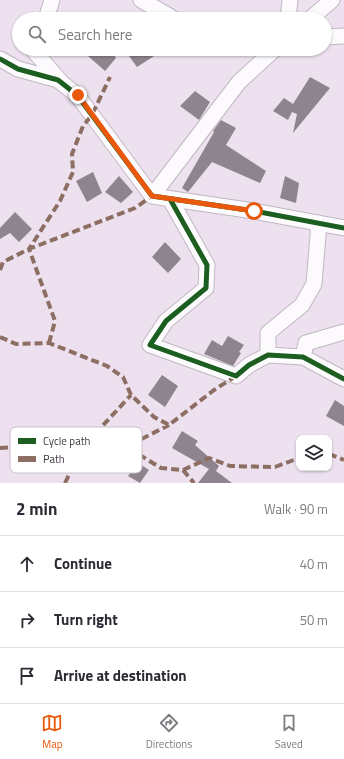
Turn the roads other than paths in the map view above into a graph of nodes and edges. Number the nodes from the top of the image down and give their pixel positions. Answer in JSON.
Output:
{"nodes":[{"id":1,"x":52,"y":0,"type":"edge"},
{"id":2,"x":142,"y":0,"type":"edge"},
{"id":3,"x":290,"y":0,"type":"edge"},
{"id":4,"x":332,"y":0,"type":"edge"},
{"id":5,"x":48,"y":12,"type":"edge"},
{"id":6,"x":162,"y":12,"type":"edge"},
{"id":7,"x":289,"y":12,"type":"edge"},
{"id":8,"x":318,"y":12,"type":"edge"},
{"id":9,"x":344,"y":36,"type":"edge"},
{"id":10,"x":332,"y":37,"type":"edge"},
{"id":11,"x":39,"y":56,"type":"edge"},
{"id":12,"x":267,"y":56,"type":"edge"},
{"id":13,"x":0,"y":59,"type":"edge"},
{"id":14,"x":65,"y":85,"type":"junction"},
{"id":15,"x":152,"y":196,"type":"junction"},
{"id":16,"x":170,"y":199,"type":"junction"},
{"id":17,"x":319,"y":223,"type":"junction"},
{"id":18,"x":344,"y":228,"type":"edge"},
{"id":19,"x":344,"y":332,"type":"edge"},
{"id":20,"x":268,"y":355,"type":"junction"},
{"id":21,"x":303,"y":357,"type":"junction"},
{"id":22,"x":344,"y":379,"type":"edge"}],
"edges":[{"from":1,"to":5,"type":"street"},
{"from":2,"to":6,"type":"street"},
{"from":3,"to":7,"type":"street"},
{"from":4,"to":8,"type":"street"},
{"from":9,"to":10,"type":"street"},
{"from":11,"to":14,"type":"street"},
{"from":12,"to":15,"type":"street"},
{"from":13,"to":14,"type":"street"},
{"from":14,"to":15,"type":"street"},
{"from":15,"to":16,"type":"street"},
{"from":16,"to":17,"type":"street"},
{"from":16,"to":20,"type":"street"},
{"from":17,"to":18,"type":"street"},
{"from":17,"to":20,"type":"street"},
{"from":19,"to":21,"type":"street"},
{"from":20,"to":21,"type":"street"},
{"from":21,"to":22,"type":"street"}]}
